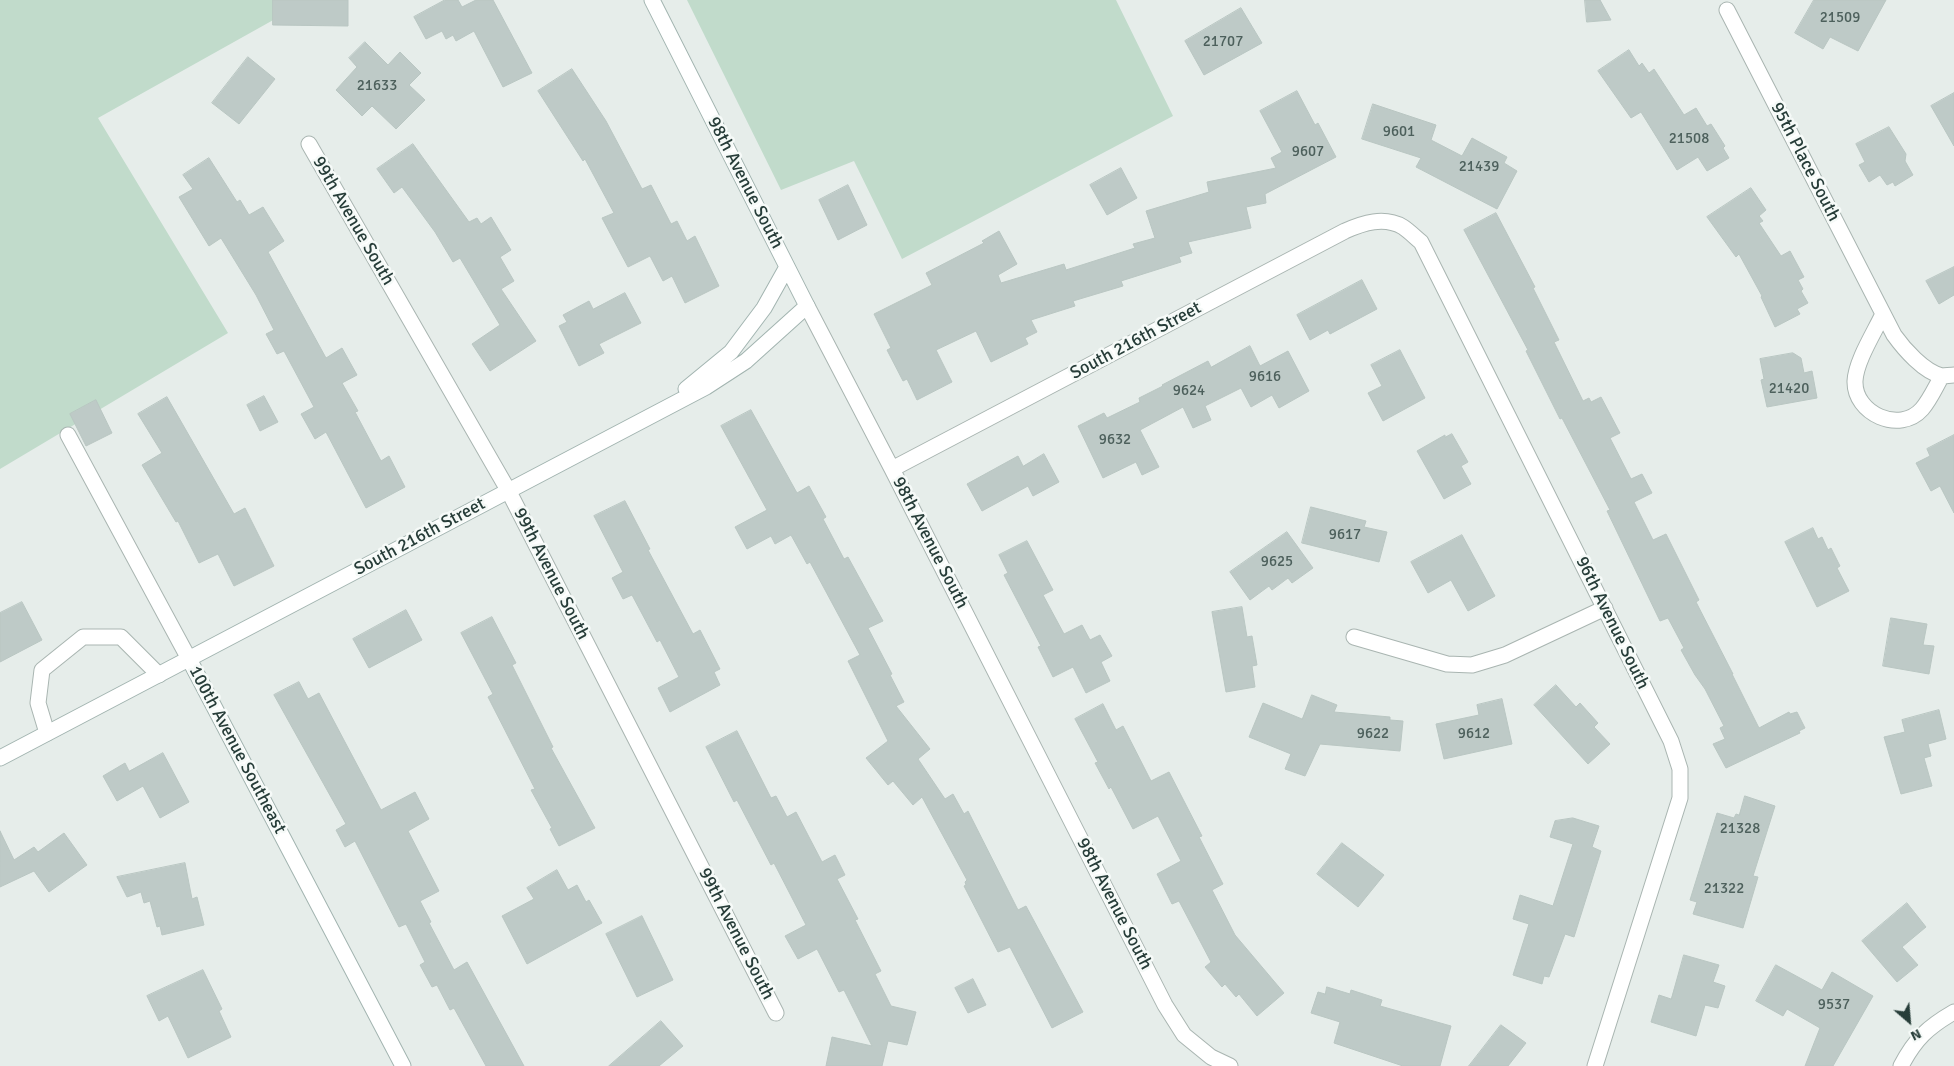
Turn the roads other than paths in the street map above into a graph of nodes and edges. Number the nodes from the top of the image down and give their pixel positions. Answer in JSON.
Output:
{"nodes":[{"id":1,"x":652,"y":0,"type":"edge"},
{"id":2,"x":1727,"y":10,"type":"dead end"},
{"id":3,"x":308,"y":144,"type":"dead end"},
{"id":4,"x":1383,"y":221,"type":"joint"},
{"id":5,"x":787,"y":267,"type":"junction"},
{"id":6,"x":807,"y":306,"type":"junction"},
{"id":7,"x":1883,"y":314,"type":"junction"},
{"id":8,"x":1948,"y":375,"type":"edge"},
{"id":9,"x":650,"y":414,"type":"junction"},
{"id":10,"x":68,"y":435,"type":"dead end"},
{"id":11,"x":892,"y":469,"type":"junction"},
{"id":12,"x":508,"y":490,"type":"junction"},
{"id":13,"x":1605,"y":608,"type":"junction"},
{"id":14,"x":1354,"y":637,"type":"dead end"},
{"id":15,"x":190,"y":659,"type":"junction"},
{"id":16,"x":159,"y":675,"type":"junction"},
{"id":17,"x":47,"y":733,"type":"junction"},
{"id":18,"x":0,"y":758,"type":"edge"},
{"id":19,"x":1954,"y":1012,"type":"edge"},
{"id":20,"x":776,"y":1013,"type":"dead end"},
{"id":21,"x":404,"y":1066,"type":"edge"},
{"id":22,"x":1230,"y":1066,"type":"edge"},
{"id":23,"x":1595,"y":1066,"type":"edge"},
{"id":24,"x":1900,"y":1066,"type":"edge"}],
"edges":[{"from":1,"to":5,"type":"street","name":"98th Avenue South"},
{"from":2,"to":7,"type":"street","name":"95th Place South"},
{"from":3,"to":12,"type":"street","name":"99th Avenue South"},
{"from":4,"to":11,"type":"street","name":"South 216th Street"},
{"from":4,"to":13,"type":"street","name":"96th Avenue South"},
{"from":5,"to":6,"type":"street","name":"98th Avenue South"},
{"from":5,"to":9,"type":"street","name":"South 216th Street"},
{"from":6,"to":9,"type":"street","name":"South 216th Street"},
{"from":6,"to":11,"type":"street","name":"98th Avenue South"},
{"from":7,"to":8,"type":"street","name":"95th Place South"},
{"from":7,"to":8,"type":"street"},
{"from":9,"to":12,"type":"street","name":"South 216th Street"},
{"from":10,"to":15,"type":"street","name":"100th Avenue Southeast"},
{"from":11,"to":22,"type":"street","name":"98th Avenue South"},
{"from":12,"to":15,"type":"street","name":"South 216th Street"},
{"from":12,"to":20,"type":"street","name":"99th Avenue South"},
{"from":13,"to":14,"type":"street"},
{"from":13,"to":23,"type":"street","name":"96th Avenue South"},
{"from":15,"to":16,"type":"street","name":"South 216th Street"},
{"from":15,"to":21,"type":"street","name":"100th Avenue Southeast"},
{"from":16,"to":17,"type":"street","name":"South 216th Street"},
{"from":16,"to":17,"type":"street"},
{"from":17,"to":18,"type":"street","name":"South 216th Street"},
{"from":19,"to":24,"type":"street"}]}
